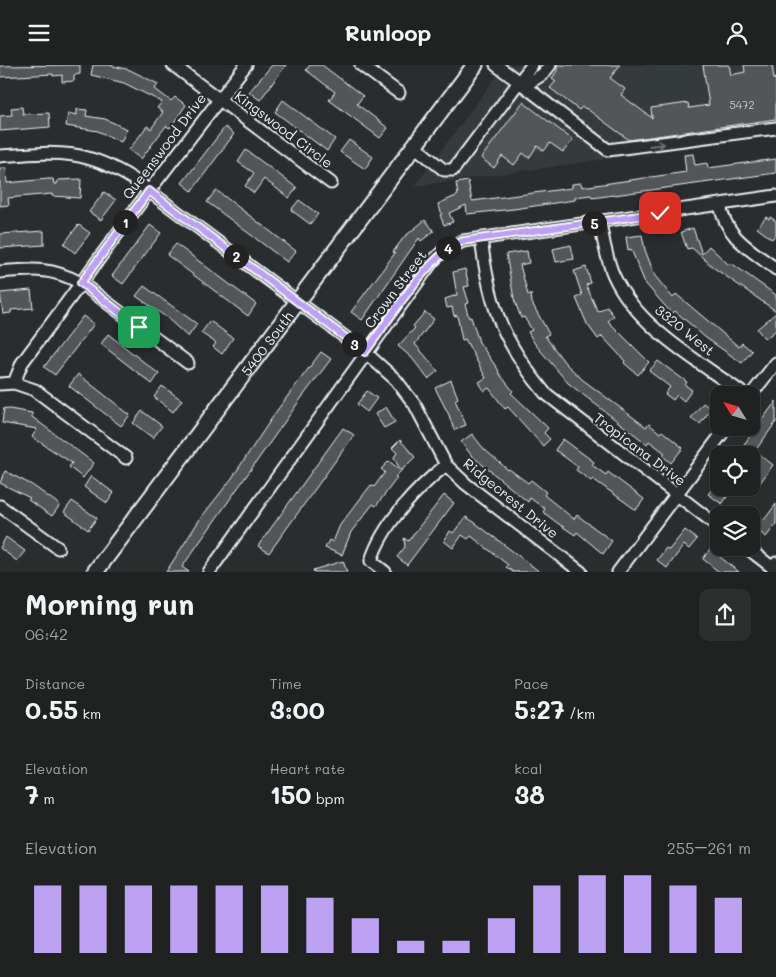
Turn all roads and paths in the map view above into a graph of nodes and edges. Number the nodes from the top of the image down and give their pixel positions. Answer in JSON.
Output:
{"nodes":[{"id":1,"x":173,"y":65,"type":"edge"},
{"id":2,"x":246,"y":65,"type":"edge"},
{"id":3,"x":361,"y":65,"type":"edge"},
{"id":4,"x":475,"y":65,"type":"edge"},
{"id":5,"x":496,"y":65,"type":"edge"},
{"id":6,"x":532,"y":65,"type":"edge"},
{"id":7,"x":550,"y":65,"type":"edge"},
{"id":8,"x":522,"y":84,"type":"junction"},
{"id":9,"x":399,"y":93,"type":"dead end"},
{"id":10,"x":218,"y":98,"type":"junction"},
{"id":11,"x":776,"y":128,"type":"edge"},
{"id":12,"x":414,"y":146,"type":"junction"},
{"id":13,"x":0,"y":156,"type":"edge"},
{"id":14,"x":331,"y":183,"type":"dead end"},
{"id":15,"x":149,"y":191,"type":"junction"},
{"id":16,"x":776,"y":196,"type":"edge"},
{"id":17,"x":720,"y":204,"type":"junction"},
{"id":18,"x":600,"y":222,"type":"junction"},
{"id":19,"x":481,"y":238,"type":"junction"},
{"id":20,"x":776,"y":269,"type":"edge"},
{"id":21,"x":0,"y":271,"type":"edge"},
{"id":22,"x":81,"y":283,"type":"junction"},
{"id":23,"x":297,"y":302,"type":"junction"},
{"id":24,"x":365,"y":352,"type":"junction"},
{"id":25,"x":188,"y":363,"type":"dead end"},
{"id":26,"x":776,"y":363,"type":"edge"},
{"id":27,"x":0,"y":383,"type":"edge"},
{"id":28,"x":14,"y":383,"type":"junction"},
{"id":29,"x":733,"y":386,"type":"edge"},
{"id":30,"x":758,"y":386,"type":"edge"},
{"id":31,"x":720,"y":436,"type":"edge"},
{"id":32,"x":126,"y":458,"type":"dead end"},
{"id":33,"x":446,"y":465,"type":"junction"},
{"id":34,"x":677,"y":495,"type":"junction"},
{"id":35,"x":0,"y":506,"type":"edge"},
{"id":36,"x":710,"y":520,"type":"edge"},
{"id":37,"x":58,"y":548,"type":"dead end"},
{"id":38,"x":759,"y":556,"type":"edge"},
{"id":39,"x":774,"y":566,"type":"edge"},
{"id":40,"x":95,"y":572,"type":"edge"},
{"id":41,"x":209,"y":572,"type":"edge"},
{"id":42,"x":385,"y":572,"type":"edge"},
{"id":43,"x":581,"y":572,"type":"edge"},
{"id":44,"x":618,"y":572,"type":"edge"}],
"edges":[{"from":1,"to":10,"type":"street","name":"Kingswood Circle"},
{"from":2,"to":10,"type":"street","name":"Queenswood Drive"},
{"from":3,"to":9,"type":"street"},
{"from":4,"to":12,"type":"main road","name":"5400 South"},
{"from":5,"to":8,"type":"street"},
{"from":6,"to":8,"type":"street"},
{"from":7,"to":8,"type":"street"},
{"from":8,"to":11,"type":"street","one_way":true},
{"from":8,"to":12,"type":"street"},
{"from":10,"to":14,"type":"street","name":"Kingswood Circle"},
{"from":10,"to":15,"type":"street","name":"Queenswood Drive"},
{"from":12,"to":23,"type":"main road","name":"5400 South"},
{"from":13,"to":15,"type":"street","name":"Ridgecrest Drive"},
{"from":15,"to":22,"type":"street","name":"Queenswood Drive"},
{"from":15,"to":23,"type":"street","name":"Ridgecrest Drive"},
{"from":16,"to":17,"type":"street","name":"Crown Street"},
{"from":17,"to":18,"type":"street","name":"Crown Street"},
{"from":17,"to":20,"type":"street"},
{"from":18,"to":19,"type":"street","name":"Crown Street"},
{"from":18,"to":29,"type":"street","name":"3320 West"},
{"from":19,"to":24,"type":"street","name":"Crown Street"},
{"from":19,"to":34,"type":"street","name":"Tropicana Drive"},
{"from":21,"to":22,"type":"street"},
{"from":22,"to":25,"type":"street"},
{"from":22,"to":28,"type":"street","name":"Queenswood Drive"},
{"from":23,"to":24,"type":"street","name":"Ridgecrest Drive"},
{"from":23,"to":40,"type":"main road","name":"5400 South"},
{"from":24,"to":33,"type":"street","name":"Ridgecrest Drive"},
{"from":24,"to":41,"type":"street","name":"Crown Street"},
{"from":26,"to":30,"type":"street"},
{"from":27,"to":28,"type":"street"},
{"from":28,"to":32,"type":"street"},
{"from":31,"to":34,"type":"street"},
{"from":33,"to":42,"type":"street"},
{"from":33,"to":43,"type":"street","name":"Ridgecrest Drive"},
{"from":34,"to":36,"type":"street","name":"Tropicana Drive"},
{"from":34,"to":44,"type":"street"},
{"from":35,"to":37,"type":"street"},
{"from":38,"to":39,"type":"street"}]}
